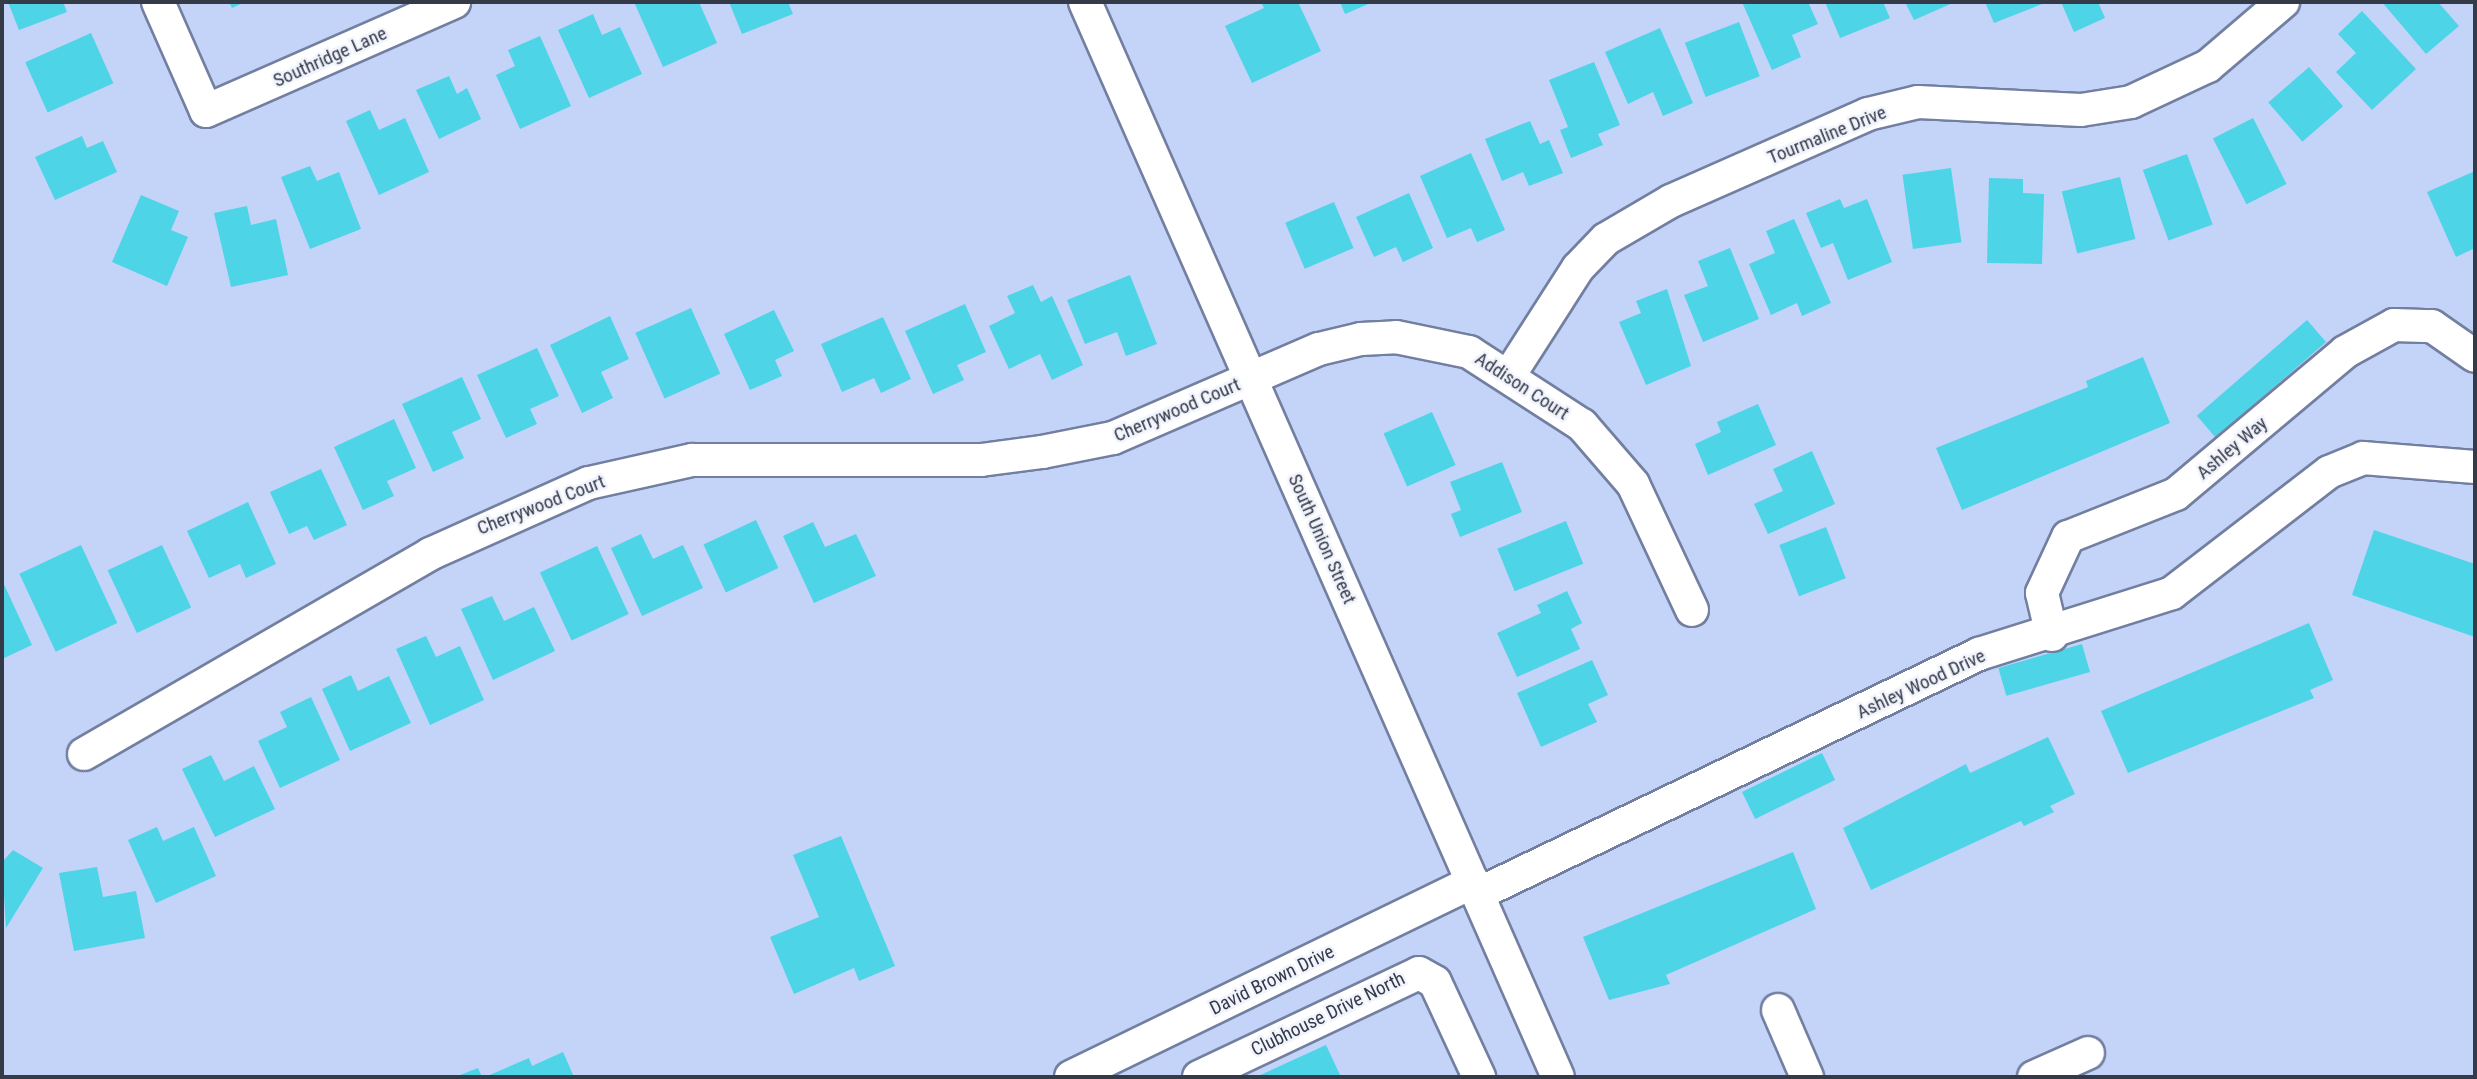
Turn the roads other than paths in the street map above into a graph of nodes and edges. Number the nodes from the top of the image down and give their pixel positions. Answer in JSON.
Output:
{"nodes":[{"id":1,"x":158,"y":2,"type":"edge"},
{"id":2,"x":454,"y":2,"type":"edge"},
{"id":3,"x":1085,"y":2,"type":"edge"},
{"id":4,"x":2283,"y":2,"type":"edge"},
{"id":5,"x":2475,"y":354,"type":"edge"},
{"id":6,"x":1510,"y":374,"type":"junction"},
{"id":7,"x":1252,"y":378,"type":"junction"},
{"id":8,"x":2475,"y":467,"type":"edge"},
{"id":9,"x":1692,"y":610,"type":"dead end"},
{"id":10,"x":2052,"y":635,"type":"junction"},
{"id":11,"x":83,"y":754,"type":"dead end"},
{"id":12,"x":1476,"y":888,"type":"junction"},
{"id":13,"x":1778,"y":1010,"type":"dead end"},
{"id":14,"x":2088,"y":1053,"type":"dead end"},
{"id":15,"x":1071,"y":1077,"type":"edge"},
{"id":16,"x":1199,"y":1077,"type":"edge"},
{"id":17,"x":1479,"y":1077,"type":"edge"},
{"id":18,"x":1559,"y":1077,"type":"edge"},
{"id":19,"x":1807,"y":1077,"type":"edge"},
{"id":20,"x":2034,"y":1077,"type":"edge"}],
"edges":[{"from":1,"to":2,"type":"street","name":"Southridge Lane"},
{"from":3,"to":7,"type":"street","name":"South Union Street"},
{"from":4,"to":6,"type":"street","name":"Tourmaline Drive"},
{"from":5,"to":10,"type":"street","name":"Ashley Way"},
{"from":6,"to":7,"type":"street","name":"Addison Court"},
{"from":6,"to":9,"type":"street","name":"Addison Court"},
{"from":7,"to":11,"type":"street","name":"Cherrywood Court"},
{"from":7,"to":12,"type":"street","name":"South Union Street"},
{"from":8,"to":10,"type":"street","name":"Ashley Wood Drive"},
{"from":10,"to":12,"type":"street","name":"Ashley Wood Drive"},
{"from":12,"to":15,"type":"street","name":"David Brown Drive"},
{"from":12,"to":18,"type":"street","name":"South Union Street"},
{"from":13,"to":19,"type":"street"},
{"from":14,"to":20,"type":"street"},
{"from":16,"to":17,"type":"street","name":"Clubhouse Drive North"}]}
